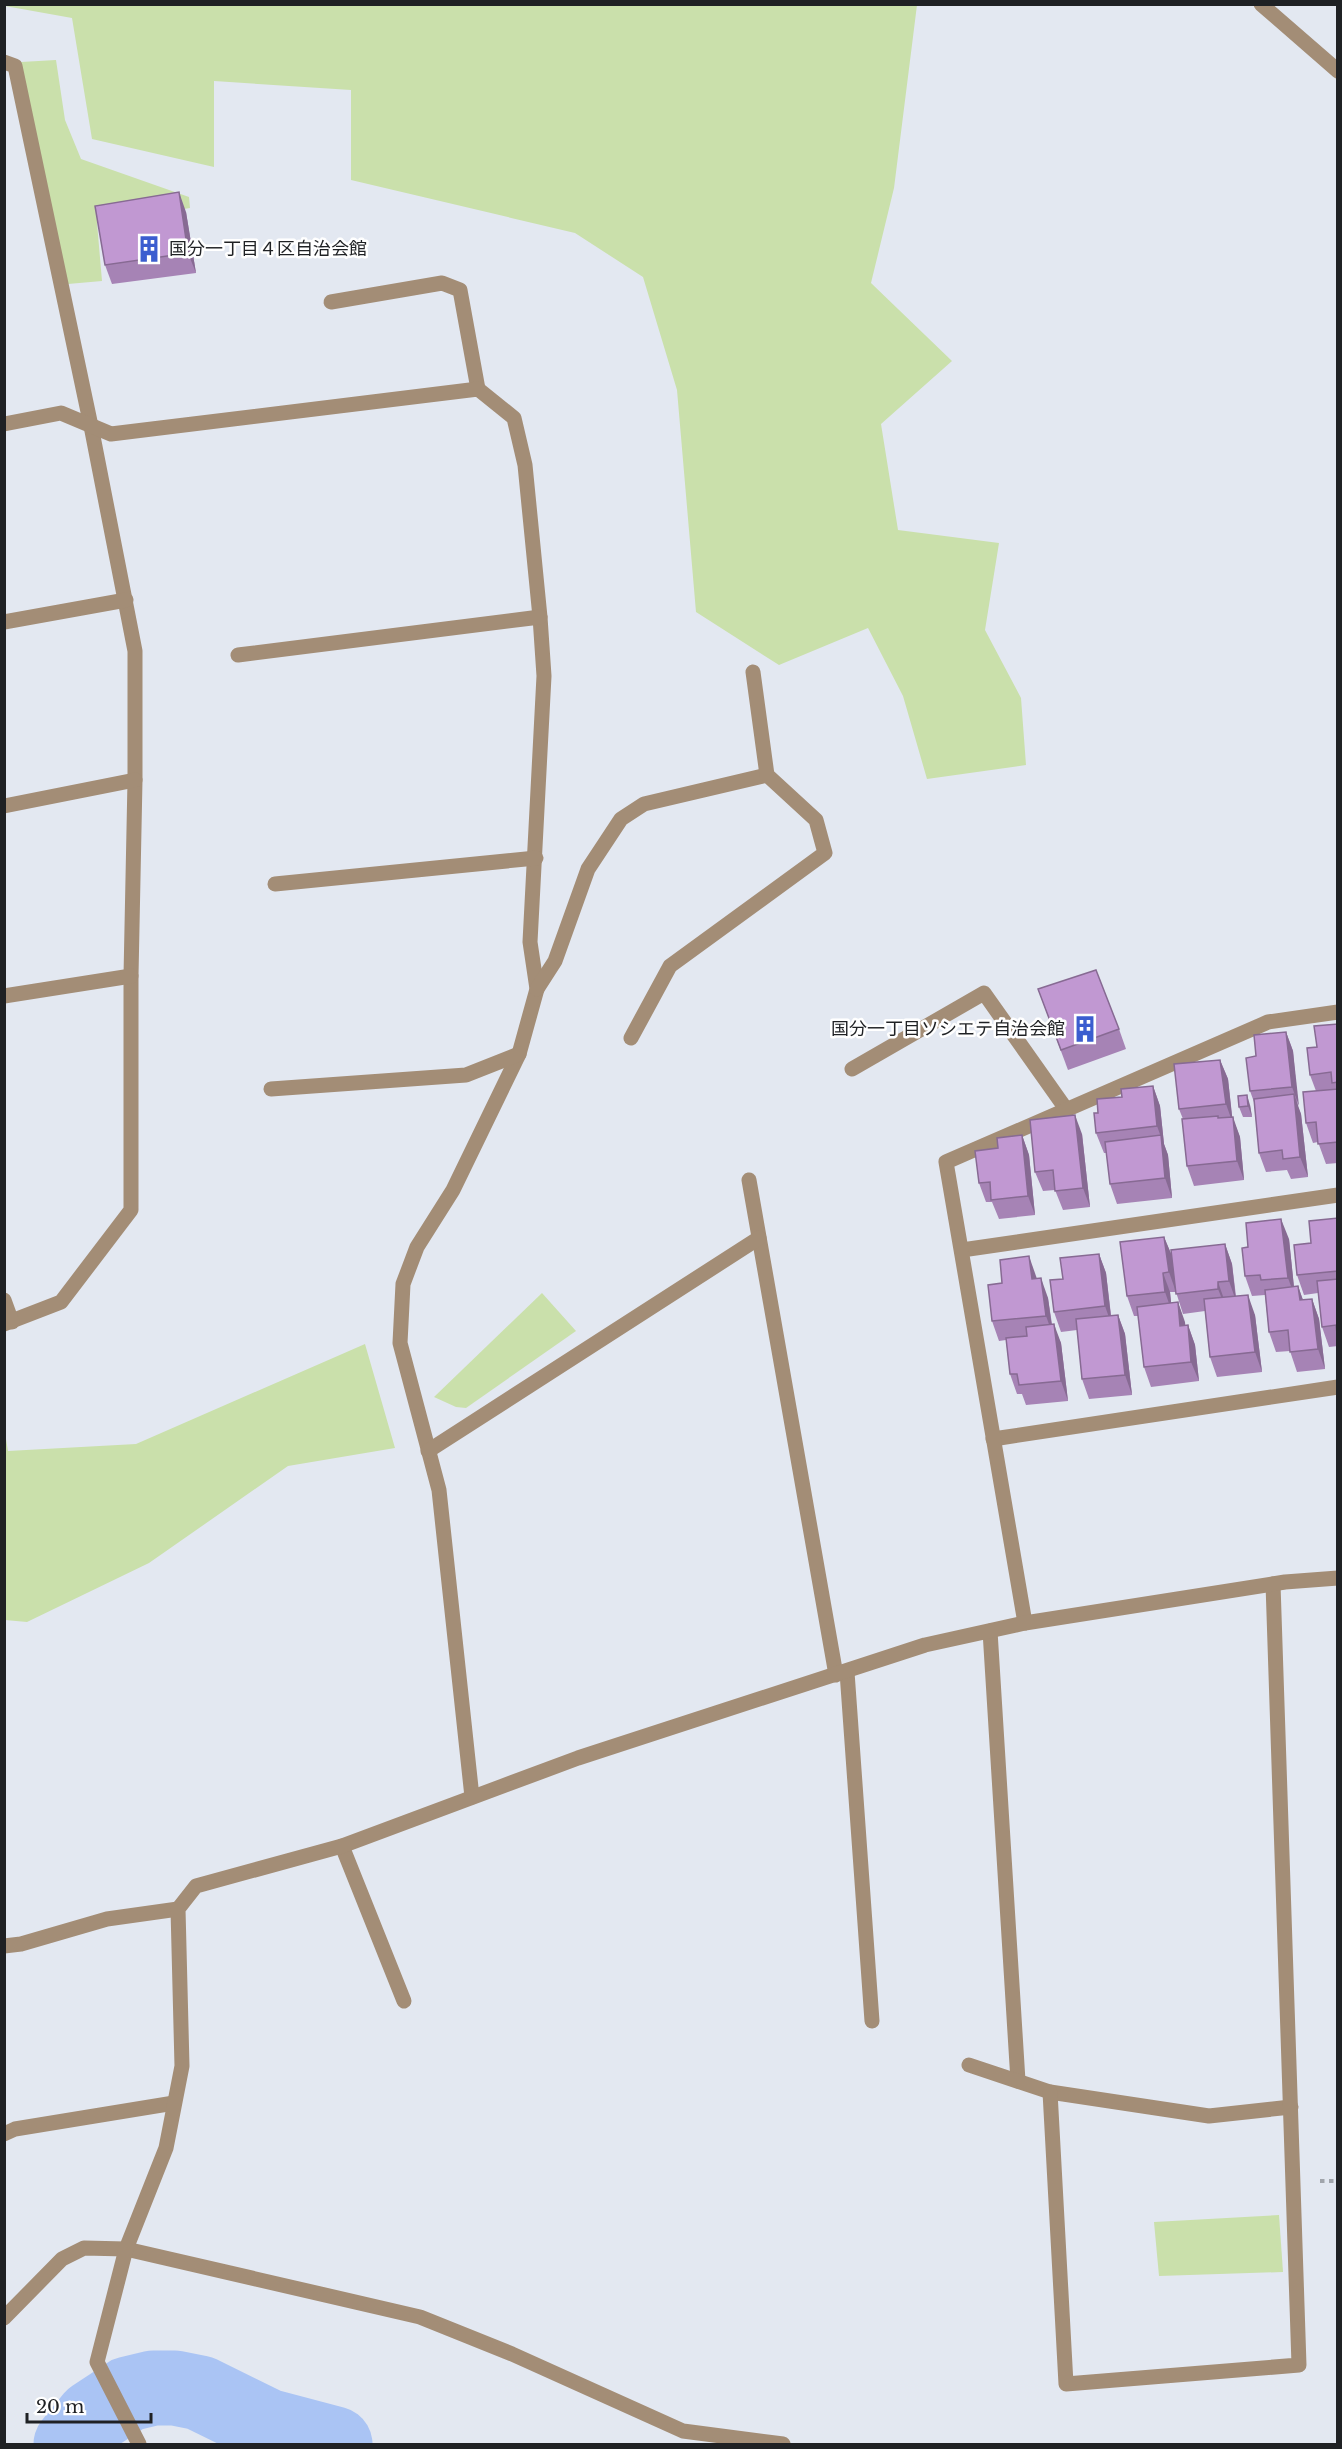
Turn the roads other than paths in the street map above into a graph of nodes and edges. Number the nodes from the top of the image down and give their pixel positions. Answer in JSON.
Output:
{"nodes":[{"id":1,"x":1262,"y":4,"type":"edge"},
{"id":2,"x":4,"y":62,"type":"edge"},
{"id":3,"x":1338,"y":71,"type":"edge"},
{"id":4,"x":331,"y":302,"type":"dead end"},
{"id":5,"x":478,"y":389,"type":"junction"},
{"id":6,"x":4,"y":424,"type":"edge"},
{"id":7,"x":91,"y":426,"type":"junction"},
{"id":8,"x":126,"y":600,"type":"junction"},
{"id":9,"x":540,"y":617,"type":"junction"},
{"id":10,"x":4,"y":622,"type":"edge"},
{"id":11,"x":238,"y":655,"type":"dead end"},
{"id":12,"x":753,"y":672,"type":"dead end"},
{"id":13,"x":767,"y":775,"type":"junction"},
{"id":14,"x":135,"y":780,"type":"junction"},
{"id":15,"x":4,"y":806,"type":"edge"},
{"id":16,"x":536,"y":858,"type":"junction"},
{"id":17,"x":275,"y":884,"type":"dead end"},
{"id":18,"x":131,"y":976,"type":"junction"},
{"id":19,"x":537,"y":989,"type":"junction"},
{"id":20,"x":4,"y":996,"type":"edge"},
{"id":21,"x":1338,"y":1012,"type":"edge"},
{"id":22,"x":631,"y":1038,"type":"dead end"},
{"id":23,"x":519,"y":1054,"type":"junction"},
{"id":24,"x":852,"y":1069,"type":"dead end"},
{"id":25,"x":271,"y":1089,"type":"dead end"},
{"id":26,"x":1066,"y":1109,"type":"junction"},
{"id":27,"x":749,"y":1180,"type":"dead end"},
{"id":28,"x":1338,"y":1195,"type":"edge"},
{"id":29,"x":759,"y":1238,"type":"junction"},
{"id":30,"x":962,"y":1250,"type":"junction"},
{"id":31,"x":4,"y":1300,"type":"edge"},
{"id":32,"x":8,"y":1323,"type":"edge"},
{"id":33,"x":1338,"y":1387,"type":"edge"},
{"id":34,"x":993,"y":1439,"type":"junction"},
{"id":35,"x":428,"y":1451,"type":"junction"},
{"id":36,"x":1338,"y":1578,"type":"edge"},
{"id":37,"x":1273,"y":1584,"type":"junction"},
{"id":38,"x":1025,"y":1623,"type":"junction"},
{"id":39,"x":990,"y":1631,"type":"junction"},
{"id":40,"x":841,"y":1674,"type":"junction"},
{"id":41,"x":472,"y":1797,"type":"junction"},
{"id":42,"x":342,"y":1846,"type":"junction"},
{"id":43,"x":178,"y":1909,"type":"junction"},
{"id":44,"x":4,"y":1946,"type":"edge"},
{"id":45,"x":404,"y":2001,"type":"dead end"},
{"id":46,"x":872,"y":2020,"type":"dead end"},
{"id":47,"x":969,"y":2065,"type":"dead end"},
{"id":48,"x":1018,"y":2081,"type":"junction"},
{"id":49,"x":1050,"y":2092,"type":"junction"},
{"id":50,"x":174,"y":2103,"type":"junction"},
{"id":51,"x":1291,"y":2107,"type":"junction"},
{"id":52,"x":4,"y":2134,"type":"edge"},
{"id":53,"x":126,"y":2249,"type":"junction"},
{"id":54,"x":4,"y":2318,"type":"edge"},
{"id":55,"x":139,"y":2445,"type":"edge"},
{"id":56,"x":783,"y":2445,"type":"edge"}],
"edges":[{"from":1,"to":3,"type":"street"},
{"from":2,"to":7,"type":"street"},
{"from":4,"to":5,"type":"street"},
{"from":5,"to":7,"type":"street"},
{"from":5,"to":9,"type":"street"},
{"from":6,"to":7,"type":"street"},
{"from":7,"to":8,"type":"street"},
{"from":8,"to":10,"type":"street"},
{"from":8,"to":14,"type":"street"},
{"from":9,"to":11,"type":"street"},
{"from":9,"to":16,"type":"street"},
{"from":12,"to":13,"type":"street"},
{"from":13,"to":19,"type":"street"},
{"from":13,"to":22,"type":"street"},
{"from":14,"to":15,"type":"street"},
{"from":14,"to":18,"type":"street"},
{"from":16,"to":17,"type":"street"},
{"from":16,"to":19,"type":"street"},
{"from":18,"to":20,"type":"street"},
{"from":18,"to":32,"type":"street"},
{"from":19,"to":23,"type":"street"},
{"from":21,"to":26,"type":"street"},
{"from":23,"to":25,"type":"street"},
{"from":23,"to":35,"type":"street"},
{"from":24,"to":26,"type":"street"},
{"from":26,"to":30,"type":"street"},
{"from":27,"to":29,"type":"street"},
{"from":28,"to":30,"type":"street"},
{"from":29,"to":35,"type":"street"},
{"from":29,"to":40,"type":"street"},
{"from":30,"to":34,"type":"street"},
{"from":31,"to":32,"type":"street"},
{"from":33,"to":34,"type":"street"},
{"from":34,"to":38,"type":"street"},
{"from":35,"to":41,"type":"street"},
{"from":36,"to":37,"type":"street"},
{"from":37,"to":38,"type":"street"},
{"from":37,"to":51,"type":"street"},
{"from":38,"to":39,"type":"street"},
{"from":39,"to":40,"type":"street"},
{"from":39,"to":48,"type":"street"},
{"from":40,"to":41,"type":"street"},
{"from":40,"to":46,"type":"street"},
{"from":41,"to":42,"type":"street"},
{"from":42,"to":43,"type":"street"},
{"from":42,"to":45,"type":"street"},
{"from":43,"to":44,"type":"street"},
{"from":43,"to":50,"type":"street"},
{"from":47,"to":48,"type":"street"},
{"from":48,"to":49,"type":"street"},
{"from":49,"to":51,"type":"street"},
{"from":49,"to":51,"type":"street"},
{"from":50,"to":52,"type":"street"},
{"from":50,"to":53,"type":"street"},
{"from":53,"to":54,"type":"street"},
{"from":53,"to":55,"type":"street"},
{"from":53,"to":56,"type":"street"}]}
